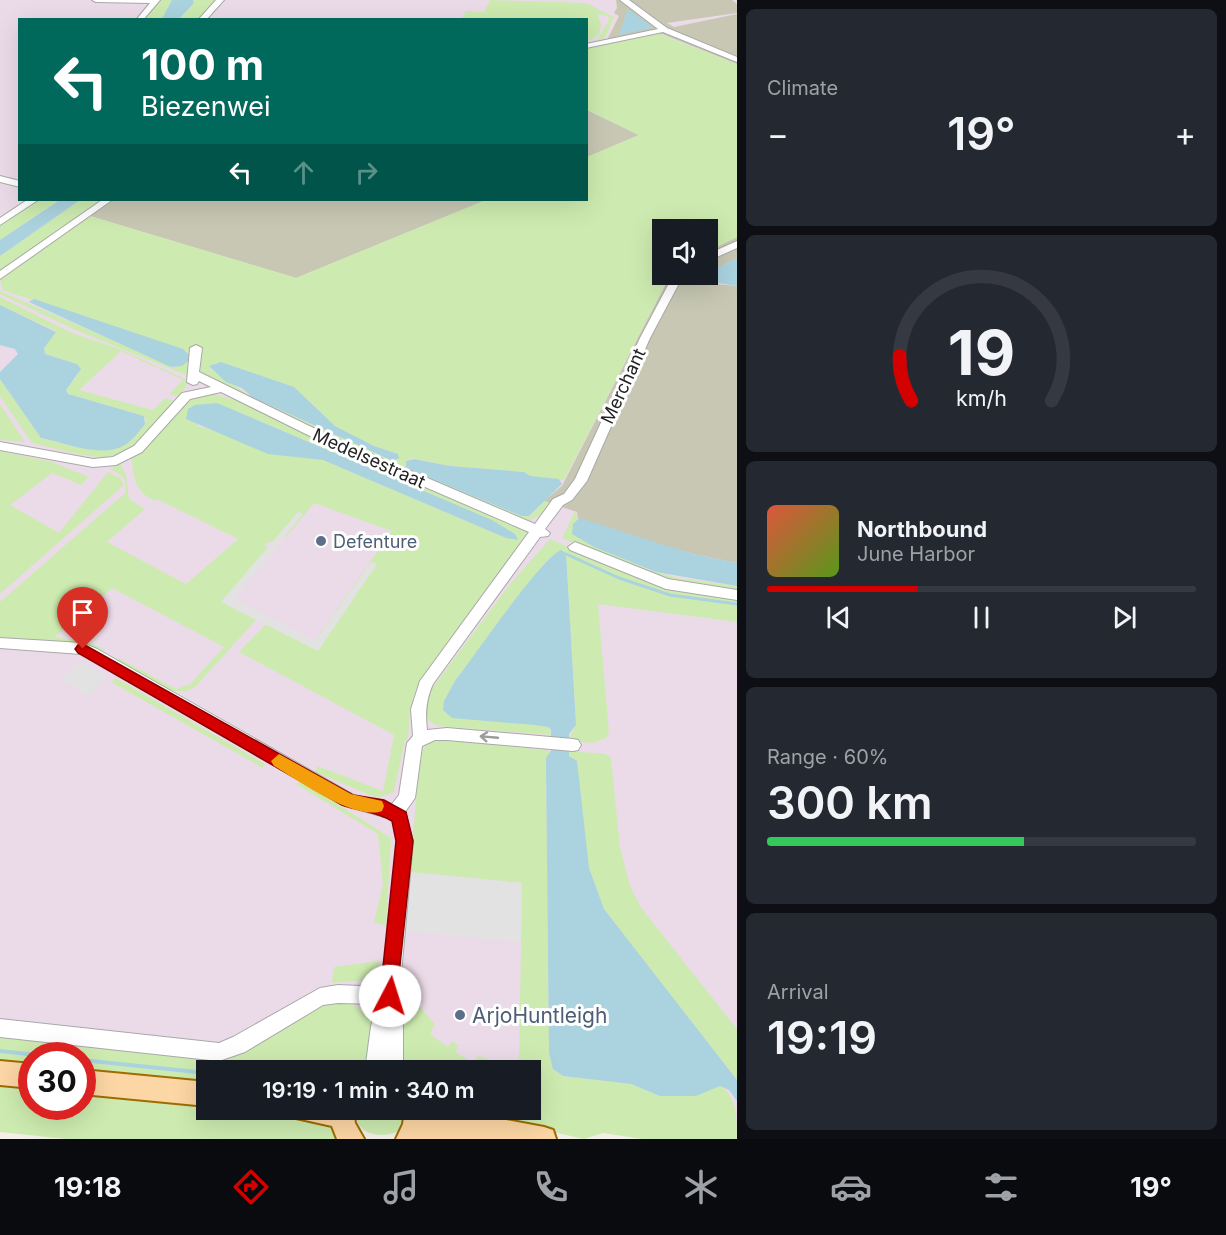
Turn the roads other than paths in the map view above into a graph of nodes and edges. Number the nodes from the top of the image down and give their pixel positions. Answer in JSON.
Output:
{"nodes":[{"id":1,"x":96,"y":0,"type":"edge"},
{"id":2,"x":220,"y":0,"type":"edge"},
{"id":3,"x":624,"y":0,"type":"edge"},
{"id":4,"x":155,"y":1,"type":"edge"},
{"id":5,"x":141,"y":18,"type":"edge"},
{"id":6,"x":203,"y":18,"type":"edge"},
{"id":7,"x":664,"y":30,"type":"junction"},
{"id":8,"x":588,"y":46,"type":"edge"},
{"id":9,"x":737,"y":60,"type":"edge"},
{"id":10,"x":0,"y":179,"type":"edge"},
{"id":11,"x":18,"y":184,"type":"edge"},
{"id":12,"x":32,"y":201,"type":"edge"},
{"id":13,"x":106,"y":201,"type":"edge"},
{"id":14,"x":0,"y":222,"type":"edge"},
{"id":15,"x":737,"y":244,"type":"edge"},
{"id":16,"x":718,"y":253,"type":"edge"},
{"id":17,"x":0,"y":276,"type":"edge"},
{"id":18,"x":673,"y":285,"type":"edge"},
{"id":19,"x":196,"y":348,"type":"dead end"},
{"id":20,"x":196,"y":375,"type":"junction"},
{"id":21,"x":219,"y":389,"type":"junction"},
{"id":22,"x":186,"y":396,"type":"junction"},
{"id":23,"x":0,"y":446,"type":"edge"},
{"id":24,"x":541,"y":532,"type":"junction"},
{"id":25,"x":575,"y":547,"type":"dead end"},
{"id":26,"x":737,"y":595,"type":"edge"},
{"id":27,"x":0,"y":643,"type":"edge"},
{"id":28,"x":421,"y":739,"type":"junction"},
{"id":29,"x":573,"y":745,"type":"dead end"},
{"id":30,"x":395,"y":812,"type":"junction"},
{"id":31,"x":390,"y":996,"type":"junction"},
{"id":32,"x":0,"y":1028,"type":"edge"},
{"id":33,"x":376,"y":1060,"type":"edge"},
{"id":34,"x":393,"y":1060,"type":"edge"},
{"id":35,"x":0,"y":1073,"type":"edge"},
{"id":36,"x":18,"y":1075,"type":"edge"},
{"id":37,"x":96,"y":1083,"type":"edge"},
{"id":38,"x":196,"y":1093,"type":"edge"},
{"id":39,"x":342,"y":1120,"type":"edge"},
{"id":40,"x":465,"y":1120,"type":"edge"},
{"id":41,"x":413,"y":1125,"type":"edge"},
{"id":42,"x":478,"y":1127,"type":"junction"},
{"id":43,"x":352,"y":1139,"type":"edge"},
{"id":44,"x":544,"y":1139,"type":"edge"}],
"edges":[{"from":1,"to":4,"type":"street"},
{"from":2,"to":6,"type":"street"},
{"from":3,"to":7,"type":"street"},
{"from":4,"to":5,"type":"street"},
{"from":7,"to":8,"type":"street"},
{"from":7,"to":9,"type":"street"},
{"from":10,"to":11,"type":"street"},
{"from":12,"to":14,"type":"street"},
{"from":13,"to":17,"type":"street"},
{"from":15,"to":16,"type":"street"},
{"from":18,"to":24,"type":"street","name":"Merchant"},
{"from":19,"to":20,"type":"street"},
{"from":20,"to":21,"type":"street","name":"Medelsestraat"},
{"from":20,"to":22,"type":"street"},
{"from":21,"to":22,"type":"street"},
{"from":21,"to":24,"type":"street","name":"Medelsestraat"},
{"from":22,"to":23,"type":"street"},
{"from":24,"to":28,"type":"street","name":"Merchant"},
{"from":25,"to":26,"type":"street"},
{"from":27,"to":30,"type":"street"},
{"from":29,"to":28,"type":"street","one_way":true},
{"from":28,"to":30,"type":"street"},
{"from":30,"to":31,"type":"street"},
{"from":31,"to":32,"type":"street"},
{"from":31,"to":33,"type":"street"},
{"from":31,"to":34,"type":"street"},
{"from":35,"to":36,"type":"main road"},
{"from":37,"to":38,"type":"main road"},
{"from":39,"to":43,"type":"main road"},
{"from":40,"to":42,"type":"main road"},
{"from":41,"to":42,"type":"main road"},
{"from":42,"to":44,"type":"main road"}]}
